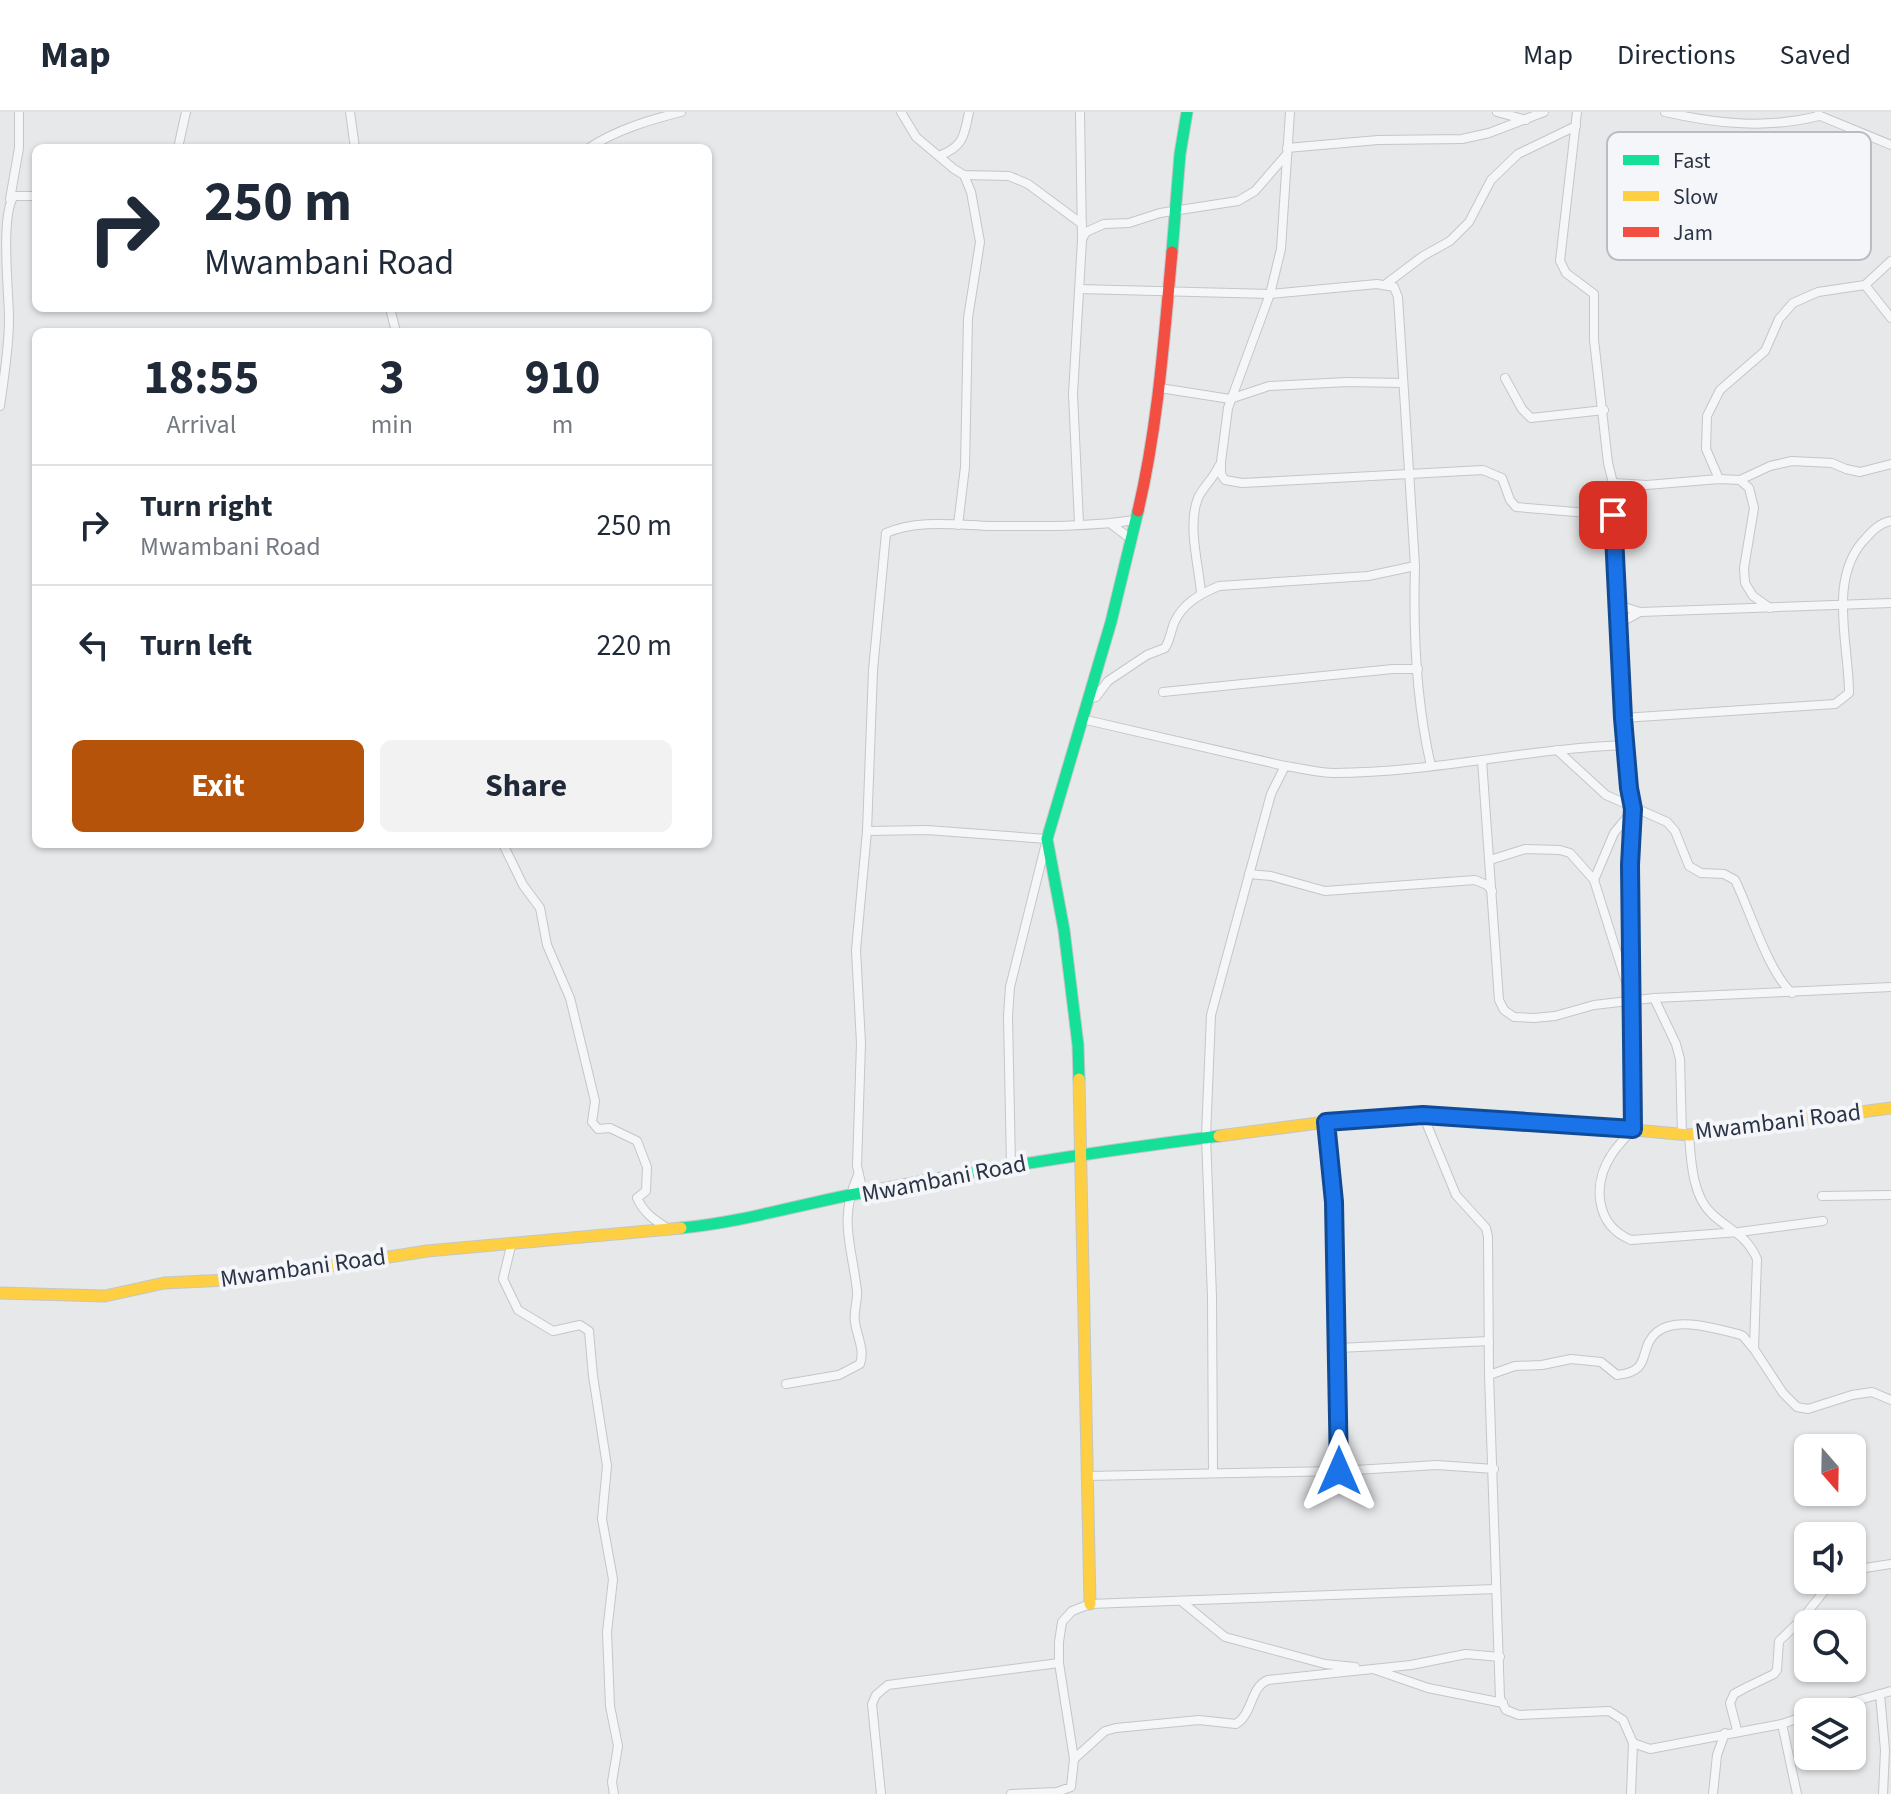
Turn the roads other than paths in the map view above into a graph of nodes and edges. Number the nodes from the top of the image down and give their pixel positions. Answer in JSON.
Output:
{"nodes":[{"id":1,"x":19,"y":112,"type":"edge"},
{"id":2,"x":186,"y":112,"type":"edge"},
{"id":3,"x":350,"y":112,"type":"edge"},
{"id":4,"x":681,"y":112,"type":"edge"},
{"id":5,"x":901,"y":112,"type":"edge"},
{"id":6,"x":969,"y":112,"type":"edge"},
{"id":7,"x":1080,"y":112,"type":"edge"},
{"id":8,"x":1187,"y":112,"type":"edge"},
{"id":9,"x":1290,"y":112,"type":"edge"},
{"id":10,"x":1497,"y":112,"type":"edge"},
{"id":11,"x":1544,"y":112,"type":"edge"},
{"id":12,"x":1577,"y":112,"type":"edge"},
{"id":13,"x":1665,"y":112,"type":"edge"},
{"id":14,"x":1817,"y":114,"type":"edge"},
{"id":15,"x":1526,"y":120,"type":"junction"},
{"id":16,"x":1576,"y":126,"type":"junction"},
{"id":17,"x":1860,"y":132,"type":"edge"},
{"id":18,"x":1871,"y":137,"type":"edge"},
{"id":19,"x":179,"y":144,"type":"edge"},
{"id":20,"x":354,"y":144,"type":"edge"},
{"id":21,"x":595,"y":144,"type":"edge"},
{"id":22,"x":1891,"y":145,"type":"edge"},
{"id":23,"x":1287,"y":151,"type":"junction"},
{"id":24,"x":939,"y":156,"type":"junction"},
{"id":25,"x":964,"y":175,"type":"junction"},
{"id":26,"x":32,"y":196,"type":"edge"},
{"id":27,"x":10,"y":200,"type":"junction"},
{"id":28,"x":1175,"y":212,"type":"junction"},
{"id":29,"x":1082,"y":224,"type":"junction"},
{"id":30,"x":1082,"y":240,"type":"junction"},
{"id":31,"x":1891,"y":261,"type":"edge"},
{"id":32,"x":1386,"y":284,"type":"junction"},
{"id":33,"x":1865,"y":285,"type":"junction"},
{"id":34,"x":1079,"y":289,"type":"junction"},
{"id":35,"x":1168,"y":293,"type":"junction"},
{"id":36,"x":1270,"y":294,"type":"junction"},
{"id":37,"x":1891,"y":318,"type":"edge"},
{"id":38,"x":1505,"y":378,"type":"dead end"},
{"id":39,"x":1403,"y":383,"type":"junction"},
{"id":40,"x":1160,"y":388,"type":"junction"},
{"id":41,"x":1230,"y":399,"type":"junction"},
{"id":42,"x":0,"y":406,"type":"edge"},
{"id":43,"x":1604,"y":410,"type":"junction"},
{"id":44,"x":1221,"y":462,"type":"junction"},
{"id":45,"x":1891,"y":464,"type":"edge"},
{"id":46,"x":1410,"y":473,"type":"junction"},
{"id":47,"x":1719,"y":479,"type":"junction"},
{"id":48,"x":1740,"y":480,"type":"junction"},
{"id":49,"x":1613,"y":483,"type":"junction"},
{"id":50,"x":1613,"y":515,"type":"junction"},
{"id":51,"x":1135,"y":520,"type":"junction"},
{"id":52,"x":1891,"y":521,"type":"edge"},
{"id":53,"x":1079,"y":523,"type":"junction"},
{"id":54,"x":1110,"y":523,"type":"junction"},
{"id":55,"x":958,"y":525,"type":"junction"},
{"id":56,"x":1132,"y":540,"type":"junction"},
{"id":57,"x":1415,"y":566,"type":"junction"},
{"id":58,"x":1201,"y":593,"type":"junction"},
{"id":59,"x":1891,"y":603,"type":"edge"},
{"id":60,"x":1618,"y":605,"type":"junction"},
{"id":61,"x":1843,"y":605,"type":"junction"},
{"id":62,"x":1771,"y":609,"type":"junction"},
{"id":63,"x":1640,"y":612,"type":"junction"},
{"id":64,"x":1618,"y":624,"type":"junction"},
{"id":65,"x":1418,"y":669,"type":"junction"},
{"id":66,"x":1163,"y":692,"type":"dead end"},
{"id":67,"x":1089,"y":699,"type":"junction"},
{"id":68,"x":1623,"y":718,"type":"junction"},
{"id":69,"x":1082,"y":719,"type":"junction"},
{"id":70,"x":1627,"y":745,"type":"junction"},
{"id":71,"x":1557,"y":750,"type":"junction"},
{"id":72,"x":1482,"y":760,"type":"junction"},
{"id":73,"x":1285,"y":766,"type":"junction"},
{"id":74,"x":1431,"y":766,"type":"junction"},
{"id":75,"x":1633,"y":809,"type":"junction"},
{"id":76,"x":867,"y":831,"type":"junction"},
{"id":77,"x":1047,"y":839,"type":"junction"},
{"id":78,"x":505,"y":848,"type":"edge"},
{"id":79,"x":1490,"y":860,"type":"junction"},
{"id":80,"x":1249,"y":874,"type":"junction"},
{"id":81,"x":1594,"y":880,"type":"junction"},
{"id":82,"x":1493,"y":892,"type":"junction"},
{"id":83,"x":1891,"y":987,"type":"edge"},
{"id":84,"x":1792,"y":993,"type":"junction"},
{"id":85,"x":1654,"y":998,"type":"junction"},
{"id":86,"x":1632,"y":1001,"type":"junction"},
{"id":87,"x":1891,"y":1108,"type":"edge"},
{"id":88,"x":1423,"y":1115,"type":"junction"},
{"id":89,"x":1326,"y":1122,"type":"junction"},
{"id":90,"x":1633,"y":1129,"type":"junction"},
{"id":91,"x":1686,"y":1134,"type":"junction"},
{"id":92,"x":1206,"y":1136,"type":"junction"},
{"id":93,"x":1078,"y":1154,"type":"junction"},
{"id":94,"x":1011,"y":1166,"type":"junction"},
{"id":95,"x":859,"y":1174,"type":"junction"},
{"id":96,"x":863,"y":1192,"type":"junction"},
{"id":97,"x":1891,"y":1195,"type":"edge"},
{"id":98,"x":1822,"y":1196,"type":"dead end"},
{"id":99,"x":849,"y":1197,"type":"junction"},
{"id":100,"x":1823,"y":1221,"type":"dead end"},
{"id":101,"x":667,"y":1228,"type":"junction"},
{"id":102,"x":1739,"y":1232,"type":"junction"},
{"id":103,"x":513,"y":1241,"type":"junction"},
{"id":104,"x":0,"y":1293,"type":"edge"},
{"id":105,"x":1489,"y":1341,"type":"junction"},
{"id":106,"x":1338,"y":1348,"type":"junction"},
{"id":107,"x":1754,"y":1349,"type":"junction"},
{"id":108,"x":1489,"y":1375,"type":"junction"},
{"id":109,"x":786,"y":1384,"type":"dead end"},
{"id":110,"x":1891,"y":1400,"type":"edge"},
{"id":111,"x":1494,"y":1469,"type":"junction"},
{"id":112,"x":1339,"y":1471,"type":"junction"},
{"id":113,"x":1213,"y":1473,"type":"junction"},
{"id":114,"x":1088,"y":1476,"type":"junction"},
{"id":115,"x":1891,"y":1564,"type":"edge"},
{"id":116,"x":1866,"y":1568,"type":"edge"},
{"id":117,"x":1496,"y":1589,"type":"junction"},
{"id":118,"x":1822,"y":1594,"type":"edge"},
{"id":119,"x":1181,"y":1601,"type":"junction"},
{"id":120,"x":1090,"y":1604,"type":"junction"},
{"id":121,"x":1500,"y":1657,"type":"junction"},
{"id":122,"x":1059,"y":1663,"type":"junction"},
{"id":123,"x":1372,"y":1669,"type":"junction"},
{"id":124,"x":1891,"y":1691,"type":"edge"},
{"id":125,"x":1880,"y":1694,"type":"junction"},
{"id":126,"x":1866,"y":1698,"type":"edge"},
{"id":127,"x":1503,"y":1703,"type":"junction"},
{"id":128,"x":1794,"y":1720,"type":"edge"},
{"id":129,"x":1782,"y":1724,"type":"junction"},
{"id":130,"x":1737,"y":1730,"type":"junction"},
{"id":131,"x":1725,"y":1733,"type":"junction"},
{"id":132,"x":1633,"y":1743,"type":"junction"},
{"id":133,"x":1074,"y":1759,"type":"junction"},
{"id":134,"x":1072,"y":1791,"type":"edge"},
{"id":135,"x":614,"y":1794,"type":"edge"},
{"id":136,"x":881,"y":1794,"type":"edge"},
{"id":137,"x":1011,"y":1794,"type":"edge"},
{"id":138,"x":1631,"y":1794,"type":"edge"},
{"id":139,"x":1713,"y":1794,"type":"edge"},
{"id":140,"x":1797,"y":1794,"type":"edge"},
{"id":141,"x":1883,"y":1794,"type":"edge"}],
"edges":[{"from":1,"to":27,"type":"street"},
{"from":2,"to":19,"type":"street"},
{"from":3,"to":20,"type":"street"},
{"from":4,"to":21,"type":"street"},
{"from":5,"to":24,"type":"street"},
{"from":6,"to":24,"type":"street"},
{"from":7,"to":29,"type":"street"},
{"from":8,"to":28,"type":"street"},
{"from":9,"to":23,"type":"street"},
{"from":10,"to":15,"type":"street"},
{"from":11,"to":15,"type":"street"},
{"from":12,"to":16,"type":"street"},
{"from":13,"to":14,"type":"street"},
{"from":14,"to":17,"type":"street"},
{"from":15,"to":23,"type":"street"},
{"from":16,"to":32,"type":"street"},
{"from":16,"to":43,"type":"street"},
{"from":18,"to":22,"type":"street"},
{"from":23,"to":28,"type":"street"},
{"from":23,"to":36,"type":"street"},
{"from":24,"to":25,"type":"street"},
{"from":25,"to":29,"type":"street"},
{"from":25,"to":55,"type":"street"},
{"from":26,"to":27,"type":"street"},
{"from":27,"to":42,"type":"street"},
{"from":28,"to":30,"type":"street"},
{"from":28,"to":35,"type":"street"},
{"from":29,"to":30,"type":"street"},
{"from":30,"to":34,"type":"street"},
{"from":31,"to":33,"type":"street"},
{"from":32,"to":36,"type":"street"},
{"from":32,"to":39,"type":"street"},
{"from":33,"to":37,"type":"street"},
{"from":33,"to":47,"type":"street"},
{"from":34,"to":35,"type":"street"},
{"from":34,"to":53,"type":"street"},
{"from":35,"to":36,"type":"street"},
{"from":35,"to":40,"type":"street"},
{"from":36,"to":41,"type":"street"},
{"from":38,"to":43,"type":"street"},
{"from":39,"to":41,"type":"street"},
{"from":39,"to":46,"type":"street"},
{"from":40,"to":41,"type":"street"},
{"from":40,"to":51,"type":"street"},
{"from":41,"to":44,"type":"street"},
{"from":43,"to":49,"type":"street"},
{"from":44,"to":46,"type":"street"},
{"from":44,"to":58,"type":"street"},
{"from":45,"to":48,"type":"street"},
{"from":46,"to":50,"type":"street"},
{"from":46,"to":57,"type":"street"},
{"from":47,"to":48,"type":"street"},
{"from":47,"to":49,"type":"street"},
{"from":48,"to":62,"type":"street"},
{"from":49,"to":50,"type":"street"},
{"from":50,"to":60,"type":"street"},
{"from":51,"to":54,"type":"street"},
{"from":51,"to":56,"type":"street"},
{"from":52,"to":61,"type":"street"},
{"from":53,"to":54,"type":"street"},
{"from":53,"to":55,"type":"street"},
{"from":54,"to":56,"type":"street"},
{"from":55,"to":76,"type":"street"},
{"from":56,"to":67,"type":"street"},
{"from":57,"to":58,"type":"street"},
{"from":57,"to":65,"type":"street"},
{"from":58,"to":67,"type":"street"},
{"from":59,"to":61,"type":"street"},
{"from":60,"to":63,"type":"street"},
{"from":60,"to":64,"type":"street"},
{"from":61,"to":62,"type":"street"},
{"from":61,"to":68,"type":"street"},
{"from":62,"to":63,"type":"street"},
{"from":63,"to":64,"type":"street"},
{"from":64,"to":68,"type":"street"},
{"from":65,"to":66,"type":"street"},
{"from":65,"to":74,"type":"street"},
{"from":67,"to":69,"type":"street"},
{"from":68,"to":70,"type":"street"},
{"from":69,"to":73,"type":"street"},
{"from":69,"to":77,"type":"street"},
{"from":70,"to":71,"type":"street"},
{"from":70,"to":75,"type":"street"},
{"from":71,"to":72,"type":"street"},
{"from":71,"to":75,"type":"street"},
{"from":72,"to":74,"type":"street"},
{"from":72,"to":79,"type":"street"},
{"from":73,"to":74,"type":"street"},
{"from":73,"to":80,"type":"street"},
{"from":75,"to":81,"type":"street"},
{"from":75,"to":84,"type":"street"},
{"from":75,"to":86,"type":"street"},
{"from":76,"to":77,"type":"street"},
{"from":76,"to":95,"type":"street"},
{"from":77,"to":93,"type":"street"},
{"from":77,"to":94,"type":"street"},
{"from":78,"to":101,"type":"street"},
{"from":79,"to":81,"type":"street"},
{"from":79,"to":82,"type":"street"},
{"from":80,"to":82,"type":"street"},
{"from":80,"to":92,"type":"street"},
{"from":81,"to":86,"type":"street"},
{"from":82,"to":86,"type":"street"},
{"from":83,"to":84,"type":"street"},
{"from":84,"to":85,"type":"street"},
{"from":85,"to":86,"type":"street"},
{"from":85,"to":91,"type":"street"},
{"from":86,"to":90,"type":"street"},
{"from":87,"to":91,"type":"street","name":"Mwambani Road"},
{"from":88,"to":89,"type":"street","name":"Mwambani Road"},
{"from":88,"to":90,"type":"street","name":"Mwambani Road"},
{"from":88,"to":105,"type":"street"},
{"from":89,"to":92,"type":"street","name":"Mwambani Road"},
{"from":89,"to":106,"type":"street"},
{"from":90,"to":91,"type":"street","name":"Mwambani Road"},
{"from":90,"to":102,"type":"street"},
{"from":91,"to":102,"type":"street"},
{"from":92,"to":93,"type":"street","name":"Mwambani Road"},
{"from":92,"to":113,"type":"street"},
{"from":93,"to":94,"type":"street","name":"Mwambani Road"},
{"from":93,"to":114,"type":"street"},
{"from":94,"to":96,"type":"street","name":"Mwambani Road"},
{"from":95,"to":96,"type":"street"},
{"from":95,"to":99,"type":"street"},
{"from":96,"to":99,"type":"street","name":"Mwambani Road"},
{"from":97,"to":98,"type":"street"},
{"from":99,"to":101,"type":"street","name":"Mwambani Road"},
{"from":99,"to":109,"type":"street"},
{"from":100,"to":102,"type":"street"},
{"from":101,"to":103,"type":"street","name":"Mwambani Road"},
{"from":102,"to":107,"type":"street"},
{"from":103,"to":104,"type":"street","name":"Mwambani Road"},
{"from":103,"to":135,"type":"street"},
{"from":105,"to":106,"type":"street"},
{"from":105,"to":108,"type":"street"},
{"from":106,"to":112,"type":"street"},
{"from":107,"to":108,"type":"street"},
{"from":107,"to":110,"type":"street"},
{"from":108,"to":111,"type":"street"},
{"from":111,"to":112,"type":"street"},
{"from":111,"to":117,"type":"street"},
{"from":112,"to":113,"type":"street"},
{"from":113,"to":114,"type":"street"},
{"from":114,"to":120,"type":"street"},
{"from":115,"to":116,"type":"street"},
{"from":117,"to":119,"type":"street"},
{"from":117,"to":121,"type":"street"},
{"from":118,"to":130,"type":"street"},
{"from":119,"to":120,"type":"street"},
{"from":119,"to":123,"type":"street"},
{"from":120,"to":122,"type":"street"},
{"from":121,"to":123,"type":"street"},
{"from":121,"to":127,"type":"street"},
{"from":122,"to":133,"type":"street"},
{"from":122,"to":136,"type":"street"},
{"from":123,"to":127,"type":"street"},
{"from":123,"to":133,"type":"street"},
{"from":124,"to":125,"type":"street"},
{"from":125,"to":126,"type":"street"},
{"from":125,"to":141,"type":"street"},
{"from":127,"to":132,"type":"street"},
{"from":128,"to":129,"type":"street"},
{"from":129,"to":130,"type":"street"},
{"from":129,"to":140,"type":"street"},
{"from":130,"to":131,"type":"street"},
{"from":131,"to":132,"type":"street"},
{"from":131,"to":139,"type":"street"},
{"from":132,"to":138,"type":"street"},
{"from":133,"to":134,"type":"street"},
{"from":134,"to":137,"type":"street"}]}
